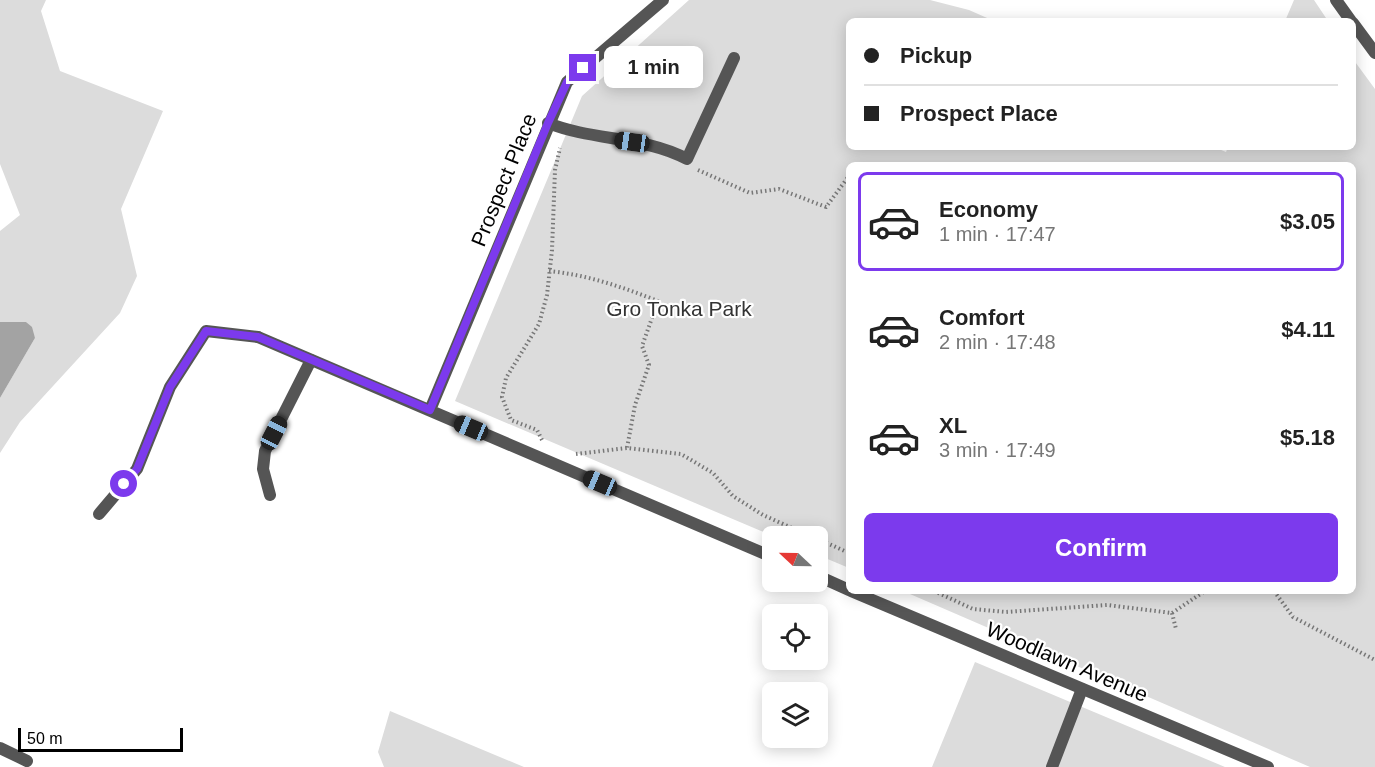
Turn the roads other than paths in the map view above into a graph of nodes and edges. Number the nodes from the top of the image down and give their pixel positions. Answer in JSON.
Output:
{"nodes":[{"id":1,"x":663,"y":0,"type":"edge"},
{"id":2,"x":1336,"y":0,"type":"edge"},
{"id":3,"x":1349,"y":18,"type":"edge"},
{"id":4,"x":1356,"y":27,"type":"edge"},
{"id":5,"x":1375,"y":53,"type":"edge"},
{"id":6,"x":734,"y":58,"type":"dead end"},
{"id":7,"x":548,"y":123,"type":"junction"},
{"id":8,"x":311,"y":360,"type":"junction"},
{"id":9,"x":430,"y":410,"type":"junction"},
{"id":10,"x":270,"y":495,"type":"dead end"},
{"id":11,"x":99,"y":514,"type":"dead end"},
{"id":12,"x":762,"y":553,"type":"edge"},
{"id":13,"x":828,"y":580,"type":"edge"},
{"id":14,"x":846,"y":588,"type":"edge"},
{"id":15,"x":859,"y":594,"type":"edge"},
{"id":16,"x":1082,"y":690,"type":"junction"},
{"id":17,"x":0,"y":748,"type":"edge"},
{"id":18,"x":27,"y":761,"type":"dead end"},
{"id":19,"x":1052,"y":767,"type":"edge"},
{"id":20,"x":1268,"y":767,"type":"edge"}],
"edges":[{"from":1,"to":7,"type":"street","name":"Prospect Place"},
{"from":2,"to":3,"type":"street"},
{"from":4,"to":5,"type":"street"},
{"from":6,"to":7,"type":"street"},
{"from":7,"to":9,"type":"street","name":"Prospect Place"},
{"from":8,"to":9,"type":"street"},
{"from":8,"to":10,"type":"street"},
{"from":8,"to":11,"type":"street"},
{"from":9,"to":12,"type":"street"},
{"from":13,"to":14,"type":"street","name":"Woodlawn Avenue"},
{"from":15,"to":16,"type":"street","name":"Woodlawn Avenue"},
{"from":16,"to":19,"type":"street"},
{"from":16,"to":20,"type":"street","name":"Woodlawn Avenue"},
{"from":17,"to":18,"type":"street"}]}
